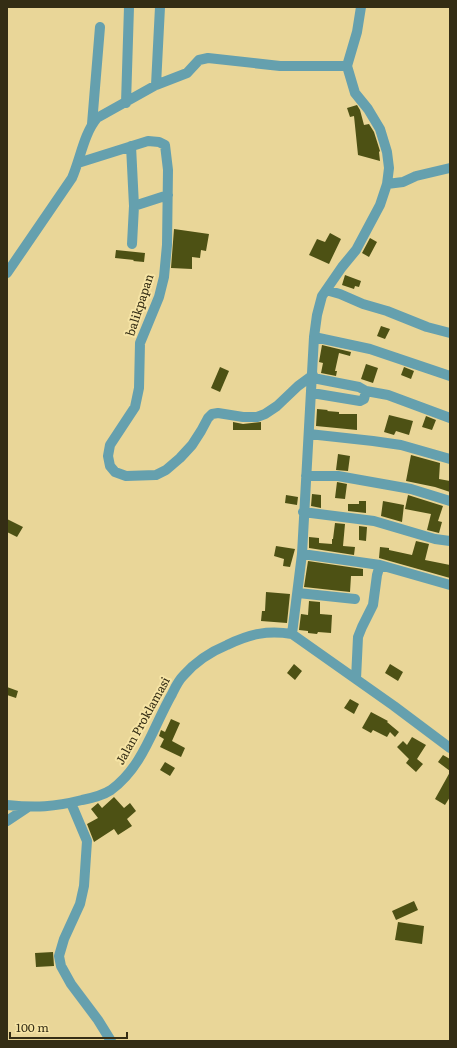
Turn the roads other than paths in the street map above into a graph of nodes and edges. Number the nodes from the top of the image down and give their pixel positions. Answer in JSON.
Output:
{"nodes":[{"id":1,"x":129,"y":7,"type":"edge"},
{"id":2,"x":160,"y":7,"type":"edge"},
{"id":3,"x":361,"y":7,"type":"edge"},
{"id":4,"x":100,"y":27,"type":"dead end"},
{"id":5,"x":347,"y":66,"type":"junction"},
{"id":6,"x":156,"y":85,"type":"junction"},
{"id":7,"x":126,"y":103,"type":"junction"},
{"id":8,"x":92,"y":124,"type":"junction"},
{"id":9,"x":131,"y":146,"type":"junction"},
{"id":10,"x":78,"y":163,"type":"junction"},
{"id":11,"x":450,"y":168,"type":"edge"},
{"id":12,"x":387,"y":184,"type":"junction"},
{"id":13,"x":168,"y":196,"type":"junction"},
{"id":14,"x":134,"y":206,"type":"junction"},
{"id":15,"x":132,"y":244,"type":"dead end"},
{"id":16,"x":7,"y":273,"type":"edge"},
{"id":17,"x":326,"y":290,"type":"junction"},
{"id":18,"x":450,"y":333,"type":"edge"},
{"id":19,"x":314,"y":337,"type":"junction"},
{"id":20,"x":450,"y":376,"type":"edge"},
{"id":21,"x":313,"y":377,"type":"junction"},
{"id":22,"x":366,"y":391,"type":"junction"},
{"id":23,"x":312,"y":393,"type":"junction"},
{"id":24,"x":450,"y":418,"type":"edge"},
{"id":25,"x":309,"y":434,"type":"junction"},
{"id":26,"x":450,"y":459,"type":"edge"},
{"id":27,"x":306,"y":476,"type":"junction"},
{"id":28,"x":450,"y":501,"type":"edge"},
{"id":29,"x":303,"y":512,"type":"junction"},
{"id":30,"x":450,"y":541,"type":"edge"},
{"id":31,"x":302,"y":554,"type":"junction"},
{"id":32,"x":380,"y":565,"type":"junction"},
{"id":33,"x":450,"y":585,"type":"edge"},
{"id":34,"x":298,"y":593,"type":"junction"},
{"id":35,"x":355,"y":599,"type":"dead end"},
{"id":36,"x":292,"y":634,"type":"junction"},
{"id":37,"x":356,"y":679,"type":"junction"},
{"id":38,"x":450,"y":748,"type":"edge"},
{"id":39,"x":71,"y":803,"type":"junction"},
{"id":40,"x":7,"y":805,"type":"edge"},
{"id":41,"x":28,"y":807,"type":"junction"},
{"id":42,"x":7,"y":821,"type":"edge"},
{"id":43,"x":111,"y":1041,"type":"edge"}],
"edges":[{"from":1,"to":7,"type":"street"},
{"from":2,"to":6,"type":"street"},
{"from":3,"to":5,"type":"street"},
{"from":4,"to":8,"type":"street"},
{"from":5,"to":6,"type":"street"},
{"from":5,"to":12,"type":"street"},
{"from":6,"to":7,"type":"street"},
{"from":7,"to":8,"type":"street"},
{"from":8,"to":10,"type":"street"},
{"from":9,"to":10,"type":"street","name":"balikpapan"},
{"from":9,"to":13,"type":"street","name":"balikpapan"},
{"from":9,"to":14,"type":"street"},
{"from":10,"to":16,"type":"street"},
{"from":11,"to":12,"type":"street"},
{"from":12,"to":17,"type":"street"},
{"from":13,"to":14,"type":"street"},
{"from":13,"to":21,"type":"street","name":"balikpapan"},
{"from":14,"to":15,"type":"street"},
{"from":17,"to":18,"type":"street"},
{"from":17,"to":19,"type":"street"},
{"from":19,"to":20,"type":"street"},
{"from":19,"to":21,"type":"street"},
{"from":21,"to":22,"type":"street"},
{"from":21,"to":23,"type":"street"},
{"from":22,"to":23,"type":"street"},
{"from":22,"to":24,"type":"street"},
{"from":23,"to":25,"type":"street"},
{"from":25,"to":26,"type":"street"},
{"from":25,"to":27,"type":"street"},
{"from":27,"to":28,"type":"street"},
{"from":27,"to":29,"type":"street"},
{"from":29,"to":30,"type":"street"},
{"from":29,"to":31,"type":"street"},
{"from":31,"to":32,"type":"street"},
{"from":31,"to":34,"type":"street"},
{"from":32,"to":33,"type":"street"},
{"from":32,"to":37,"type":"street"},
{"from":34,"to":35,"type":"street"},
{"from":34,"to":36,"type":"street"},
{"from":36,"to":37,"type":"street"},
{"from":36,"to":39,"type":"street","name":"Jalan Proklamasi"},
{"from":37,"to":38,"type":"street"},
{"from":39,"to":41,"type":"street","name":"Jalan Proklamasi"},
{"from":39,"to":43,"type":"street"},
{"from":40,"to":41,"type":"street","name":"Jalan Proklamasi"},
{"from":41,"to":42,"type":"street"}]}
